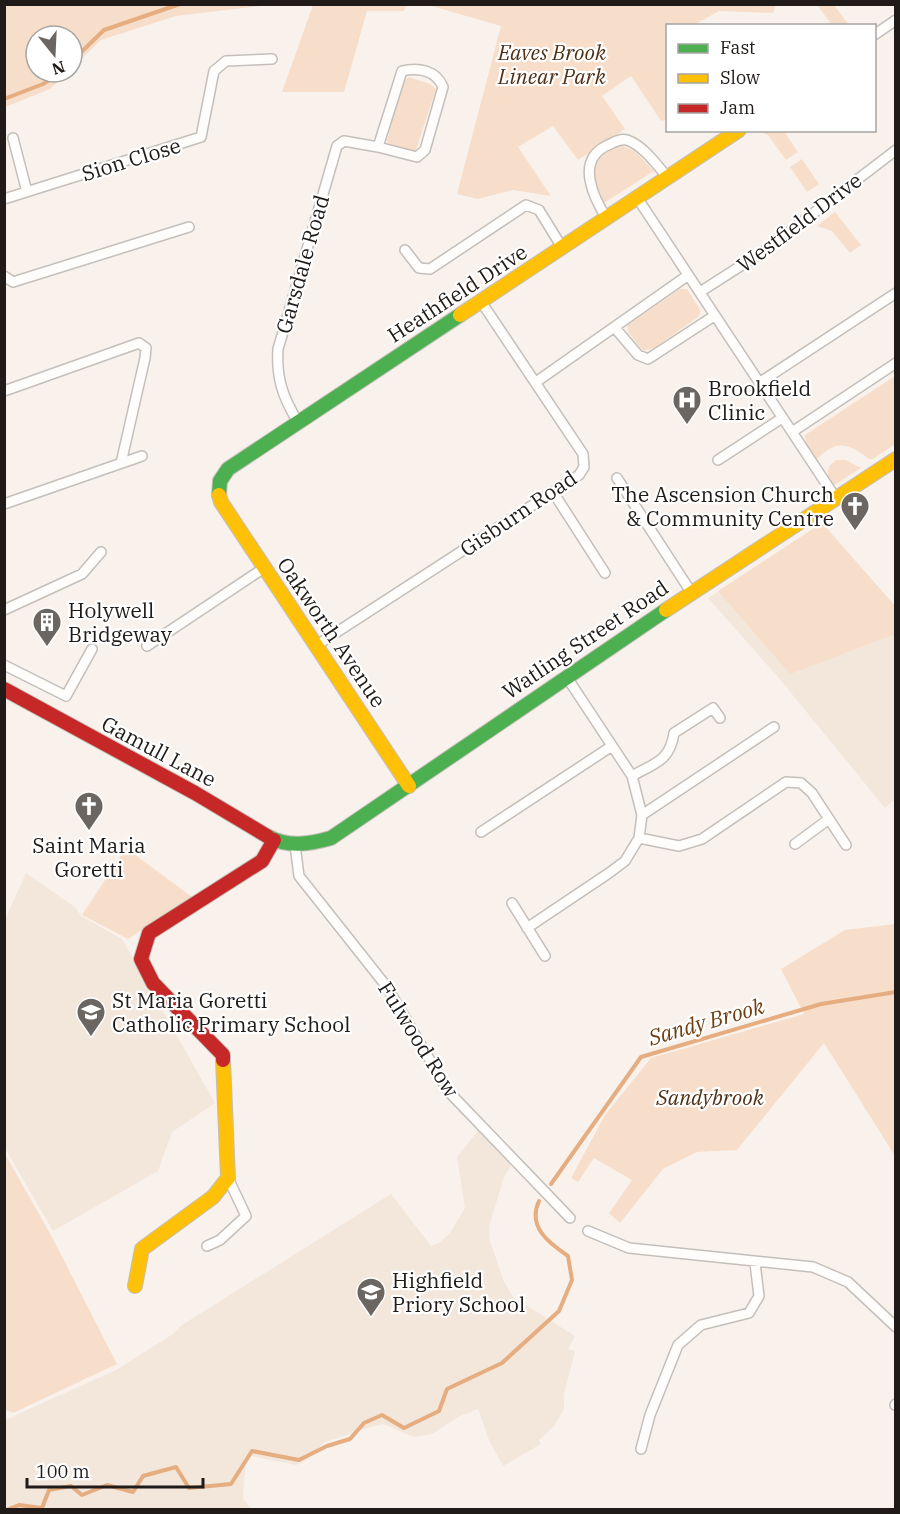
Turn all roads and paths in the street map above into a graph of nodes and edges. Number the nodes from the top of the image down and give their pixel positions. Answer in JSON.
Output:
{"nodes":[{"id":1,"x":896,"y":20,"type":"edge"},
{"id":2,"x":876,"y":34,"type":"edge"},
{"id":3,"x":272,"y":59,"type":"dead end"},
{"id":4,"x":736,"y":132,"type":"edge"},
{"id":5,"x":13,"y":138,"type":"dead end"},
{"id":6,"x":378,"y":147,"type":"junction"},
{"id":7,"x":896,"y":150,"type":"edge"},
{"id":8,"x":668,"y":178,"type":"junction"},
{"id":9,"x":27,"y":192,"type":"junction"},
{"id":10,"x":639,"y":199,"type":"junction"},
{"id":11,"x":5,"y":202,"type":"edge"},
{"id":12,"x":606,"y":219,"type":"junction"},
{"id":13,"x":189,"y":227,"type":"dead end"},
{"id":14,"x":563,"y":249,"type":"junction"},
{"id":15,"x":405,"y":250,"type":"dead end"},
{"id":16,"x":4,"y":276,"type":"edge"},
{"id":17,"x":687,"y":276,"type":"junction"},
{"id":18,"x":700,"y":292,"type":"junction"},
{"id":19,"x":896,"y":293,"type":"edge"},
{"id":20,"x":482,"y":303,"type":"junction"},
{"id":21,"x":714,"y":316,"type":"junction"},
{"id":22,"x":615,"y":328,"type":"junction"},
{"id":23,"x":896,"y":363,"type":"edge"},
{"id":24,"x":536,"y":382,"type":"junction"},
{"id":25,"x":759,"y":383,"type":"junction"},
{"id":26,"x":4,"y":391,"type":"edge"},
{"id":27,"x":782,"y":418,"type":"junction"},
{"id":28,"x":298,"y":422,"type":"junction"},
{"id":29,"x":792,"y":432,"type":"junction"},
{"id":30,"x":142,"y":456,"type":"dead end"},
{"id":31,"x":896,"y":459,"type":"edge"},
{"id":32,"x":718,"y":460,"type":"dead end"},
{"id":33,"x":121,"y":463,"type":"junction"},
{"id":34,"x":617,"y":478,"type":"dead end"},
{"id":35,"x":553,"y":492,"type":"junction"},
{"id":36,"x":835,"y":497,"type":"junction"},
{"id":37,"x":221,"y":502,"type":"joint"},
{"id":38,"x":4,"y":504,"type":"edge"},
{"id":39,"x":101,"y":552,"type":"dead end"},
{"id":40,"x":264,"y":568,"type":"junction"},
{"id":41,"x":605,"y":573,"type":"dead end"},
{"id":42,"x":691,"y":592,"type":"junction"},
{"id":43,"x":4,"y":610,"type":"edge"},
{"id":44,"x":317,"y":645,"type":"junction"},
{"id":45,"x":147,"y":646,"type":"dead end"},
{"id":46,"x":92,"y":649,"type":"dead end"},
{"id":47,"x":4,"y":665,"type":"edge"},
{"id":48,"x":566,"y":676,"type":"junction"},
{"id":49,"x":4,"y":688,"type":"edge"},
{"id":50,"x":720,"y":718,"type":"dead end"},
{"id":51,"x":774,"y":726,"type":"dead end"},
{"id":52,"x":612,"y":746,"type":"junction"},
{"id":53,"x":633,"y":776,"type":"junction"},
{"id":54,"x":409,"y":786,"type":"junction"},
{"id":55,"x":489,"y":813,"type":"dead end"},
{"id":56,"x":642,"y":815,"type":"junction"},
{"id":57,"x":829,"y":819,"type":"junction"},
{"id":58,"x":495,"y":823,"type":"junction"},
{"id":59,"x":481,"y":832,"type":"dead end"},
{"id":60,"x":639,"y":838,"type":"junction"},
{"id":61,"x":274,"y":840,"type":"junction"},
{"id":62,"x":795,"y":844,"type":"dead end"},
{"id":63,"x":295,"y":845,"type":"junction"},
{"id":64,"x":846,"y":845,"type":"dead end"},
{"id":65,"x":512,"y":903,"type":"dead end"},
{"id":66,"x":527,"y":928,"type":"junction"},
{"id":67,"x":545,"y":956,"type":"dead end"},
{"id":68,"x":228,"y":1178,"type":"junction"},
{"id":69,"x":570,"y":1218,"type":"dead end"},
{"id":70,"x":588,"y":1231,"type":"dead end"},
{"id":71,"x":207,"y":1246,"type":"dead end"},
{"id":72,"x":755,"y":1263,"type":"junction"},
{"id":73,"x":135,"y":1286,"type":"dead end"},
{"id":74,"x":896,"y":1312,"type":"edge"},
{"id":75,"x":886,"y":1318,"type":"junction"},
{"id":76,"x":896,"y":1327,"type":"edge"},
{"id":77,"x":642,"y":1449,"type":"dead end"}],
"edges":[{"from":1,"to":2,"type":"street"},
{"from":3,"to":9,"type":"street","name":"Sion Close"},
{"from":4,"to":8,"type":"street","name":"Heathfield Drive"},
{"from":5,"to":9,"type":"street"},
{"from":6,"to":6,"type":"street","name":"Garsdale Road"},
{"from":6,"to":28,"type":"street","name":"Garsdale Road"},
{"from":7,"to":18,"type":"street","name":"Westfield Drive"},
{"from":8,"to":10,"type":"street","name":"Heathfield Drive"},
{"from":8,"to":12,"type":"street"},
{"from":9,"to":11,"type":"street","name":"Sion Close"},
{"from":10,"to":12,"type":"street","name":"Heathfield Drive"},
{"from":10,"to":17,"type":"street"},
{"from":12,"to":14,"type":"street","name":"Heathfield Drive"},
{"from":13,"to":16,"type":"street"},
{"from":14,"to":15,"type":"street"},
{"from":14,"to":20,"type":"street","name":"Heathfield Drive"},
{"from":17,"to":18,"type":"street"},
{"from":17,"to":22,"type":"street"},
{"from":18,"to":21,"type":"street"},
{"from":19,"to":25,"type":"street"},
{"from":20,"to":24,"type":"street","name":"Gisburn Road"},
{"from":20,"to":28,"type":"street","name":"Heathfield Drive"},
{"from":21,"to":22,"type":"street"},
{"from":21,"to":25,"type":"street"},
{"from":22,"to":24,"type":"street"},
{"from":23,"to":29,"type":"street"},
{"from":24,"to":35,"type":"street","name":"Gisburn Road"},
{"from":25,"to":27,"type":"street"},
{"from":26,"to":33,"type":"street"},
{"from":27,"to":29,"type":"street"},
{"from":27,"to":32,"type":"street"},
{"from":28,"to":37,"type":"street","name":"Heathfield Drive"},
{"from":29,"to":36,"type":"street"},
{"from":30,"to":33,"type":"street"},
{"from":31,"to":36,"type":"street","name":"Watling Street Road"},
{"from":33,"to":38,"type":"street"},
{"from":34,"to":42,"type":"street"},
{"from":35,"to":41,"type":"street"},
{"from":35,"to":44,"type":"street","name":"Gisburn Road"},
{"from":36,"to":42,"type":"street","name":"Watling Street Road"},
{"from":37,"to":40,"type":"street","name":"Oakworth Avenue"},
{"from":39,"to":43,"type":"street"},
{"from":40,"to":44,"type":"street","name":"Oakworth Avenue"},
{"from":40,"to":45,"type":"street"},
{"from":42,"to":48,"type":"street","name":"Watling Street Road"},
{"from":44,"to":54,"type":"street","name":"Oakworth Avenue"},
{"from":46,"to":47,"type":"street"},
{"from":48,"to":52,"type":"street"},
{"from":48,"to":54,"type":"street","name":"Watling Street Road"},
{"from":49,"to":61,"type":"street","name":"Gamull Lane"},
{"from":50,"to":53,"type":"street"},
{"from":51,"to":56,"type":"street"},
{"from":52,"to":53,"type":"street"},
{"from":52,"to":58,"type":"street"},
{"from":53,"to":56,"type":"street"},
{"from":54,"to":63,"type":"street","name":"Watling Street Road"},
{"from":55,"to":58,"type":"street"},
{"from":56,"to":60,"type":"street"},
{"from":57,"to":60,"type":"street"},
{"from":57,"to":62,"type":"street"},
{"from":57,"to":64,"type":"street"},
{"from":58,"to":59,"type":"street"},
{"from":60,"to":66,"type":"street"},
{"from":61,"to":63,"type":"street","name":"Gamull Lane"},
{"from":61,"to":68,"type":"street"},
{"from":63,"to":69,"type":"street","name":"Fulwood Row"},
{"from":65,"to":66,"type":"street"},
{"from":66,"to":67,"type":"street"},
{"from":68,"to":71,"type":"street"},
{"from":68,"to":73,"type":"street"},
{"from":70,"to":72,"type":"street"},
{"from":72,"to":75,"type":"street"},
{"from":72,"to":77,"type":"street"},
{"from":74,"to":75,"type":"street"},
{"from":75,"to":76,"type":"street"}]}
